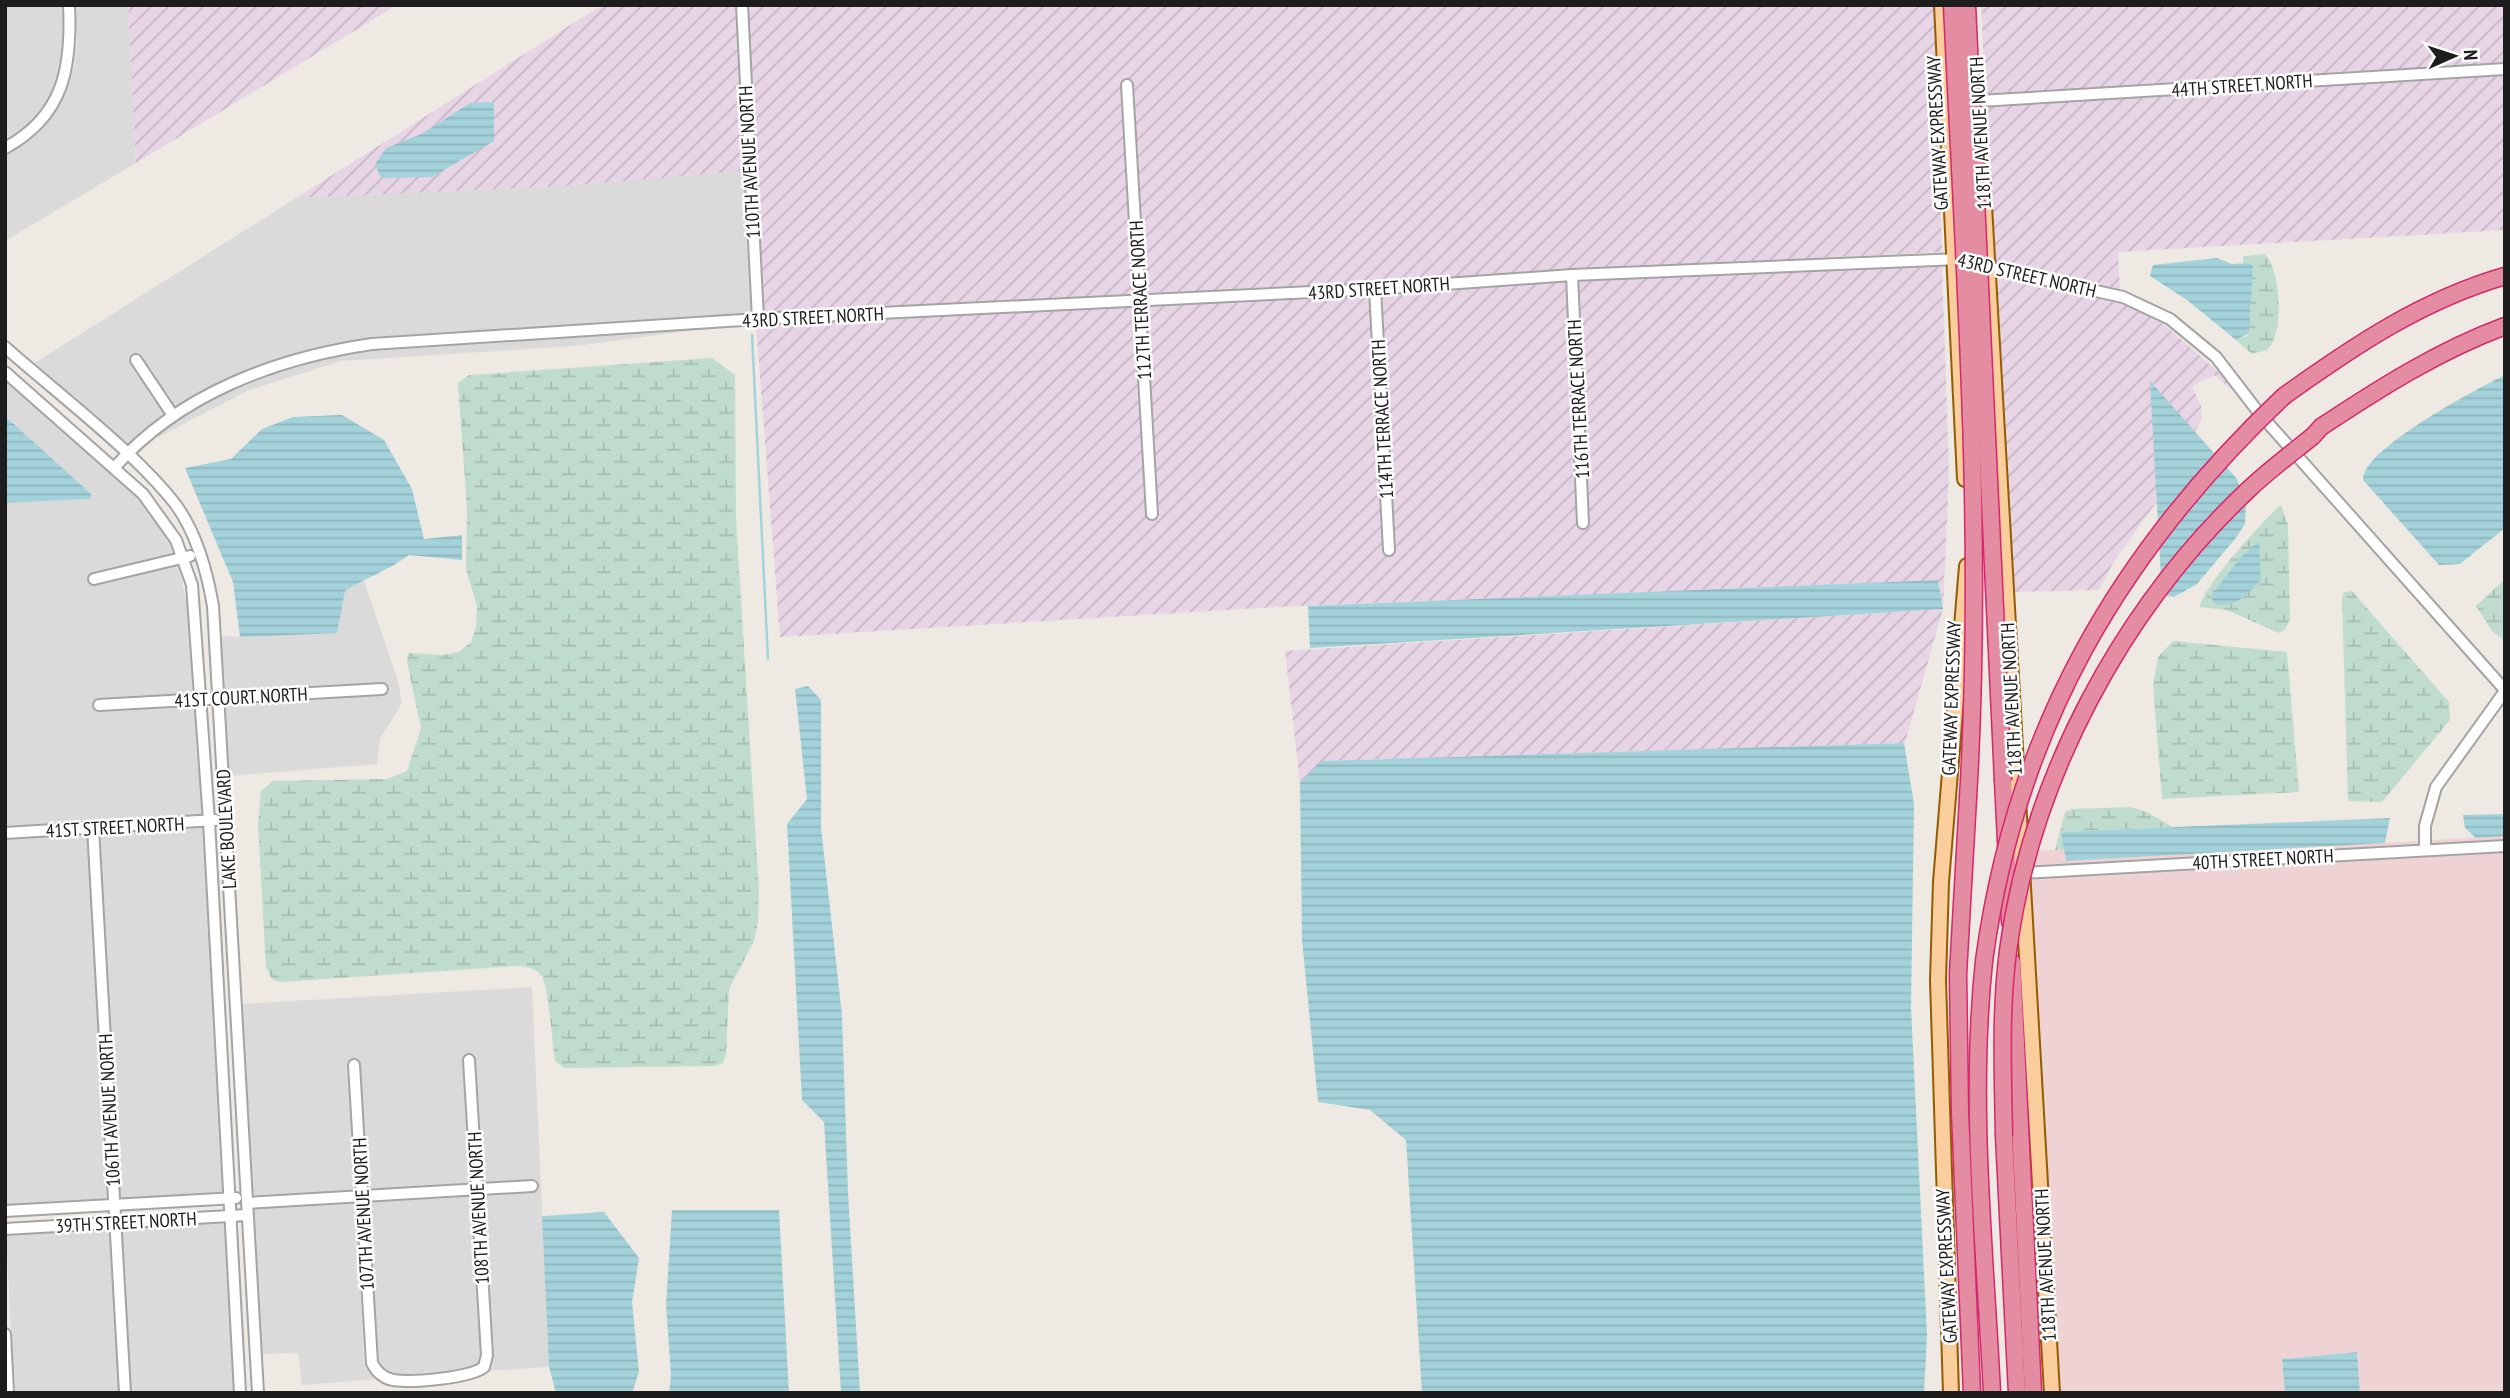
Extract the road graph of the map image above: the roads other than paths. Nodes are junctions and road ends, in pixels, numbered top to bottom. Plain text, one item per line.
1 (69, 5) edge
2 (742, 5) edge
3 (1942, 5) edge
4 (1952, 5) edge
5 (1967, 5) edge
6 (1974, 5) edge
7 (2505, 69) edge
8 (1128, 85) dead end
9 (1979, 101) junction
10 (5, 148) edge
11 (1954, 257) junction
12 (1987, 267) junction
13 (1572, 275) junction
14 (2505, 275) edge
15 (1375, 289) junction
16 (1140, 300) junction
17 (758, 319) junction
18 (2505, 326) edge
19 (5, 347) edge
20 (136, 360) dead end
21 (5, 372) edge
22 (172, 414) junction
23 (126, 454) junction
24 (114, 468) junction
25 (1153, 514) dead end
26 (1583, 523) dead end
27 (1389, 550) dead end
28 (200, 553) junction
29 (184, 557) junction
30 (94, 579) dead end
31 (382, 689) dead end
32 (2505, 690) edge
33 (219, 698) junction
34 (201, 699) junction
35 (99, 705) dead end
36 (225, 820) junction
37 (209, 821) junction
38 (93, 828) junction
39 (5, 833) edge
40 (2505, 846) edge
41 (2424, 850) junction
42 (2021, 873) junction
43 (469, 1060) dead end
44 (354, 1065) dead end
45 (532, 1186) dead end
46 (477, 1189) junction
47 (362, 1197) junction
48 (230, 1199) junction
49 (246, 1200) junction
50 (114, 1205) junction
51 (5, 1211) edge
52 (247, 1215) junction
53 (230, 1216) junction
54 (115, 1223) junction
55 (5, 1229) edge
56 (5, 1334) edge
57 (372, 1363) joint
58 (8, 1393) edge
59 (125, 1393) edge
60 (240, 1393) edge
61 (258, 1393) edge
62 (1951, 1393) edge
63 (1972, 1393) edge
64 (1992, 1393) edge
65 (2017, 1393) edge
66 (2033, 1393) edge
67 (2052, 1393) edge

1 - 10 street
2 - 17 street, 110TH AVENUE NORTH
3 - 11 main road, 118TH AVENUE NORTH
4 - 63 highway, GATEWAY EXPRESSWAY, bridge
5 - 66 highway, GATEWAY EXPRESSWAY, bridge
6 - 9 main road, 118TH AVENUE NORTH
7 - 9 street, 44TH STREET NORTH
8 - 16 street, 112TH TERRACE NORTH
9 - 12 main road, 118TH AVENUE NORTH
11 - 12 street, 43RD STREET NORTH
11 - 13 street, 43RD STREET NORTH
11 - 62 main road, 118TH AVENUE NORTH
12 - 32 street, 43RD STREET NORTH
12 - 42 main road, 118TH AVENUE NORTH
13 - 15 street, 43RD STREET NORTH
13 - 26 street, 116TH TERRACE NORTH
14 - 64 highway, GATEWAY EXPRESSWAY, bridge
15 - 16 street, 43RD STREET NORTH
15 - 27 street, 114TH TERRACE NORTH
16 - 17 street, 43RD STREET NORTH
16 - 25 street, 112TH TERRACE NORTH
17 - 22 street, 43RD STREET NORTH
18 - 65 highway, bridge
19 - 23 street, LAKE BOULEVARD
20 - 22 street
21 - 24 street, LAKE BOULEVARD
22 - 23 street, 43RD STREET NORTH
23 - 24 street, 43RD STREET NORTH
23 - 28 street, LAKE BOULEVARD
24 - 29 street, LAKE BOULEVARD
28 - 29 street
28 - 33 street, LAKE BOULEVARD
29 - 30 street
29 - 34 street, LAKE BOULEVARD
31 - 33 street, 41ST COURT NORTH
32 - 41 street
33 - 34 street, 41ST COURT NORTH
33 - 36 street, LAKE BOULEVARD
34 - 35 street, 41ST COURT NORTH
34 - 37 street, LAKE BOULEVARD
36 - 37 street, 41ST STREET NORTH
36 - 49 street, LAKE BOULEVARD
37 - 38 street, 41ST STREET NORTH
37 - 48 street, LAKE BOULEVARD
38 - 39 street, 41ST STREET NORTH
38 - 50 street, 106TH AVENUE NORTH
40 - 41 street, 40TH STREET NORTH
41 - 42 street, 40TH STREET NORTH
42 - 67 main road, 118TH AVENUE NORTH
43 - 46 street, 108TH AVENUE NORTH
44 - 47 street, 107TH AVENUE NORTH
45 - 46 street, 39TH STREET NORTH
46 - 47 street, 39TH STREET NORTH
46 - 57 street, 108TH AVENUE NORTH
47 - 49 street, 39TH STREET NORTH
47 - 57 street, 107TH AVENUE NORTH
48 - 49 street, 39TH STREET NORTH
48 - 50 street, 39TH STREET NORTH
48 - 53 street, LAKE BOULEVARD
49 - 52 street, LAKE BOULEVARD
50 - 51 street, 39TH STREET NORTH
50 - 54 street, 106TH AVENUE NORTH
52 - 53 street, 39TH STREET NORTH
52 - 61 street, LAKE BOULEVARD
53 - 54 street, 39TH STREET NORTH
53 - 60 street, LAKE BOULEVARD
54 - 55 street, 39TH STREET NORTH
54 - 59 street, 106TH AVENUE NORTH
56 - 58 street

